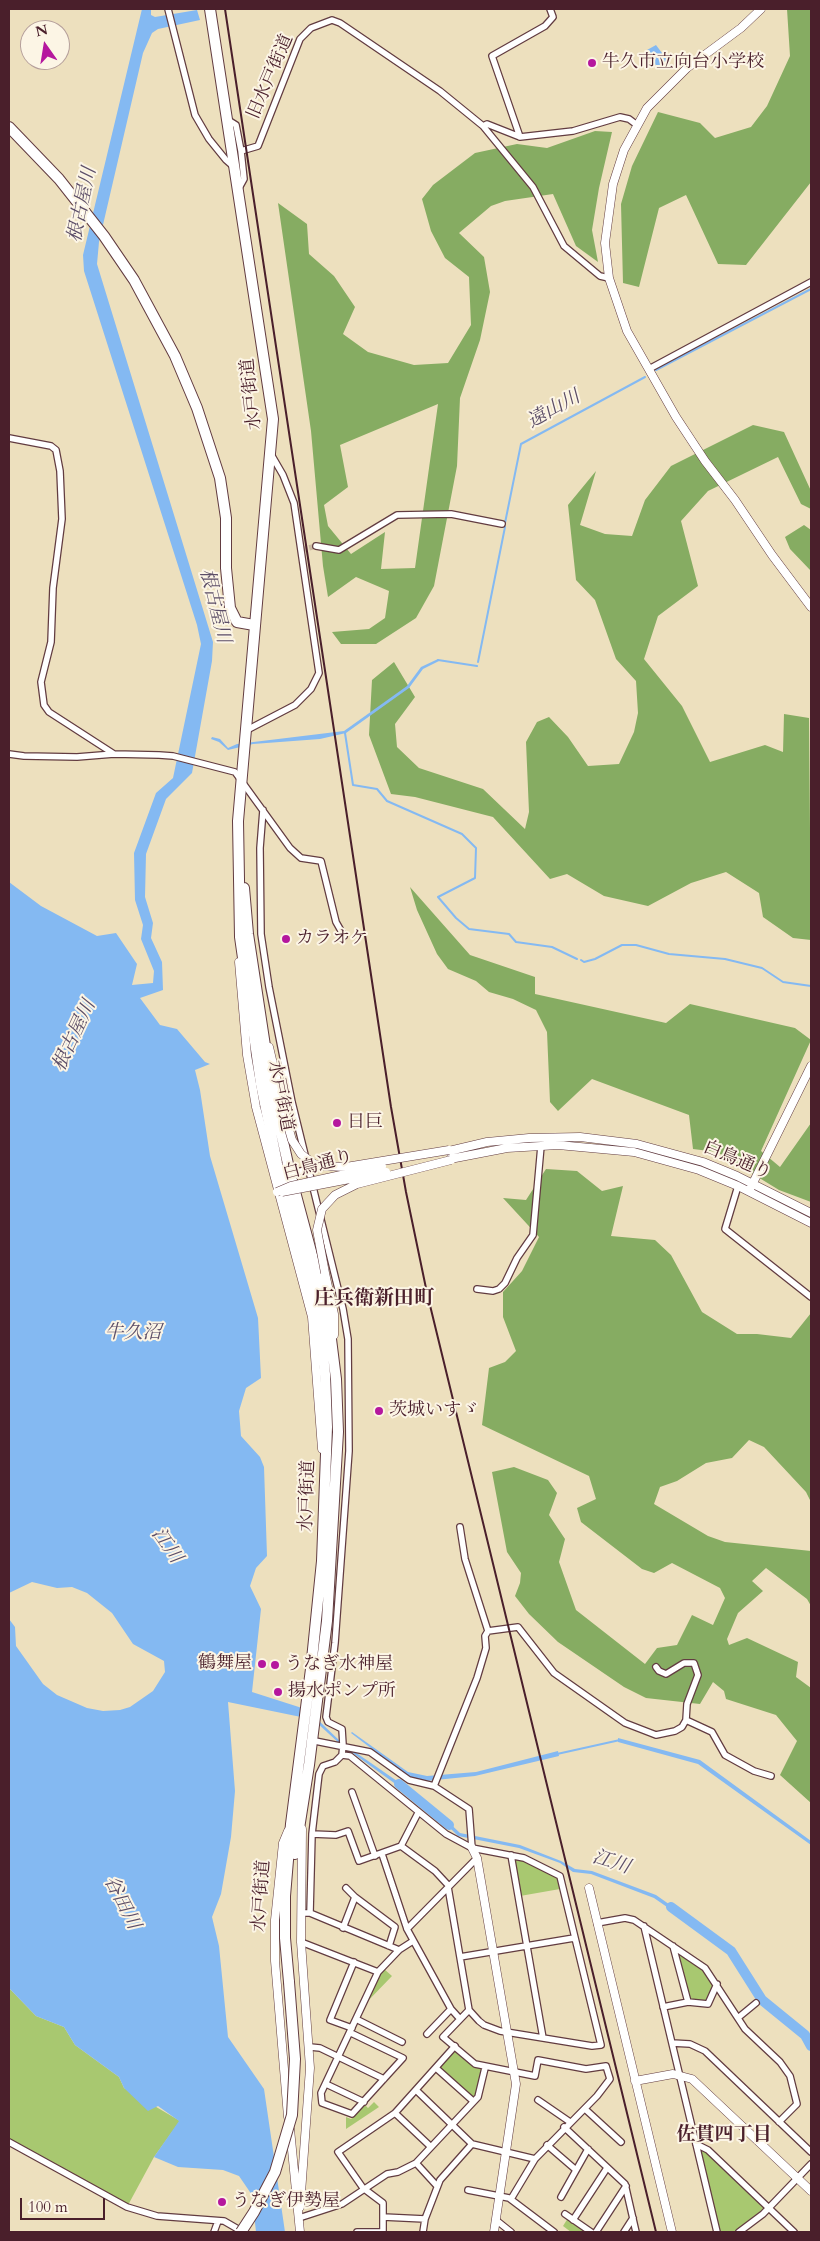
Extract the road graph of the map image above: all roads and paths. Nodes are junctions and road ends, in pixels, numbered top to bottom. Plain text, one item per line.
1 (210, 9) edge
2 (550, 9) edge
3 (761, 9) edge
4 (169, 10) edge
5 (228, 120) junction
6 (637, 125) junction
7 (483, 126) junction
8 (9, 127) edge
9 (520, 137) junction
10 (241, 151) junction
11 (236, 167) junction
12 (239, 188) junction
13 (609, 278) junction
14 (811, 282) edge
15 (648, 368) junction
16 (9, 438) edge
17 (272, 456) junction
18 (502, 524) dead end
19 (316, 546) tunnel mouth
20 (811, 607) edge
21 (254, 625) junction
22 (247, 730) junction
23 (9, 754) edge
24 (114, 754) junction
25 (242, 779) junction
26 (263, 810) junction
27 (261, 934) junction
28 (244, 936) junction
29 (344, 936) dead end
30 (258, 1009) junction
31 (811, 1066) edge
32 (541, 1146) junction
33 (468, 1150) junction
34 (450, 1155) junction
35 (309, 1169) junction
36 (286, 1175) junction
37 (752, 1183) junction
38 (738, 1186) junction
39 (749, 1191) junction
40 (277, 1192) junction
41 (811, 1213) edge
42 (811, 1223) edge
43 (477, 1289) dead end
44 (811, 1297) edge
45 (336, 1379) junction
46 (325, 1501) junction
47 (460, 1528) dead end
48 (329, 1585) junction
49 (340, 1585) junction
50 (488, 1631) junction
51 (656, 1667) dead end
52 (686, 1720) junction
53 (307, 1739) junction
54 (343, 1745) junction
55 (342, 1755) junction
56 (771, 1776) dead end
57 (434, 1786) junction
58 (352, 1792) dead end
59 (418, 1813) junction
60 (302, 1817) junction
61 (291, 1824) junction
62 (312, 1834) junction
63 (401, 1846) junction
64 (472, 1848) junction
65 (382, 1854) junction
66 (511, 1854) junction
67 (375, 1856) junction
68 (476, 1858) junction
69 (290, 1865) junction
70 (448, 1886) junction
71 (346, 1888) dead end
72 (589, 1888) dead end
73 (355, 1897) junction
74 (301, 1913) junction
75 (310, 1913) junction
76 (597, 1923) junction
77 (644, 1926) junction
78 (343, 1928) junction
79 (407, 1929) junction
80 (574, 1938) junction
81 (413, 1940) junction
82 (302, 1942) junction
83 (389, 1946) junction
84 (526, 1946) junction
85 (673, 1946) junction
86 (399, 1950) junction
87 (493, 1952) junction
88 (460, 1957) junction
89 (354, 1962) junction
90 (378, 1972) junction
91 (717, 1984) junction
92 (688, 2002) junction
93 (756, 2003) dead end
94 (663, 2007) junction
95 (451, 2009) junction
96 (468, 2010) junction
97 (739, 2017) junction
98 (356, 2019) junction
99 (460, 2019) junction
100 (352, 2030) junction
101 (507, 2032) junction
102 (427, 2034) dead end
103 (543, 2038) junction
104 (402, 2042) dead end
105 (672, 2043) junction
106 (455, 2046) junction
107 (310, 2047) junction
108 (283, 2048) junction
109 (339, 2056) junction
110 (436, 2068) junction
111 (485, 2068) junction
112 (514, 2073) junction
113 (679, 2074) junction
114 (384, 2079) junction
115 (635, 2081) junction
116 (326, 2084) junction
117 (416, 2090) junction
118 (538, 2100) dead end
119 (364, 2102) junction
120 (473, 2102) junction
121 (585, 2109) junction
122 (395, 2113) junction
123 (570, 2122) junction
124 (779, 2122) junction
125 (452, 2125) junction
126 (564, 2127) junction
127 (9, 2142) edge
128 (621, 2142) dead end
129 (472, 2144) junction
130 (696, 2144) junction
131 (547, 2145) junction
132 (431, 2147) junction
133 (588, 2149) junction
134 (811, 2152) edge
135 (507, 2153) junction
136 (535, 2159) junction
137 (416, 2164) junction
138 (811, 2164) edge
139 (607, 2168) junction
140 (576, 2170) junction
141 (798, 2178) junction
142 (437, 2186) junction
143 (626, 2186) junction
144 (363, 2188) junction
145 (468, 2190) dead end
146 (811, 2191) edge
147 (500, 2196) junction
148 (561, 2197) dead end
149 (511, 2199) junction
150 (769, 2208) junction
151 (564, 2214) dead end
152 (383, 2217) junction
153 (299, 2218) junction
154 (633, 2218) junction
155 (425, 2219) junction
156 (496, 2220) junction
157 (573, 2220) junction
158 (218, 2221) junction
159 (214, 2232) edge
160 (242, 2232) edge
161 (300, 2232) edge
162 (357, 2232) edge
163 (383, 2232) edge
164 (423, 2232) edge
165 (494, 2232) edge
166 (511, 2232) edge
167 (554, 2232) edge
168 (591, 2232) edge
169 (596, 2232) edge
170 (624, 2232) edge
171 (636, 2232) edge
172 (672, 2232) edge
173 (718, 2232) edge
174 (739, 2232) edge
175 (794, 2232) edge

1 - 5 highway, 水戸街道
2 - 9 street
3 - 6 main road
4 - 11 street
5 - 10 street
5 - 11 highway, 水戸街道
6 - 9 street
6 - 13 main road
7 - 9 street
7 - 10 street, 旧水戸街道
7 - 13 street
8 - 21 highway
10 - 12 street
11 - 12 highway, 水戸街道
12 - 17 highway, 水戸街道
13 - 15 main road
14 - 15 street
15 - 20 main road
16 - 24 street
17 - 21 highway, 水戸街道
17 - 22 street
18 - 19 street
21 - 22 highway, 水戸街道
22 - 25 highway, 水戸街道
23 - 24 street
24 - 25 street
25 - 26 street
25 - 28 highway, 水戸街道
26 - 27 street
26 - 29 street
27 - 28 street
27 - 35 street
28 - 30 highway, 水戸街道
28 - 36 highway, 水戸街道
28 - 40 main road
30 - 34 main road, bridge
30 - 36 highway, 水戸街道
31 - 37 main road
32 - 33 main road, 白鳥通り
32 - 38 main road, 白鳥通り
32 - 43 street
33 - 34 main road, 白鳥通り
33 - 37 main road, 白鳥通り
34 - 40 main road, 白鳥通り, bridge
34 - 45 main road, bridge
35 - 36 street
35 - 49 street
36 - 45 highway, 水戸街道
36 - 46 highway, 水戸街道
37 - 39 main road
37 - 41 main road, 白鳥通り
38 - 39 main road, 白鳥通り
38 - 44 street
39 - 42 main road, 白鳥通り
40 - 46 main road
45 - 48 highway, 水戸街道
46 - 53 highway, 水戸街道
47 - 50 street
48 - 49 street
48 - 53 highway, 水戸街道
49 - 54 street
50 - 52 street
50 - 57 street
51 - 52 street
52 - 56 street
53 - 54 street
53 - 60 highway, 水戸街道
53 - 61 highway, 水戸街道
54 - 55 street
54 - 57 street
55 - 59 street
55 - 62 street
57 - 64 street
58 - 67 street
59 - 63 street
59 - 64 street
60 - 69 highway
60 - 74 main road, 水戸街道
61 - 69 highway
61 - 108 main road, 水戸街道
62 - 67 street
62 - 75 street
63 - 65 street
63 - 70 street
64 - 66 street
64 - 68 main road
65 - 67 street
65 - 79 street
66 - 80 street
66 - 84 street
68 - 70 street
68 - 87 main road
69 - 160 highway, bridge
70 - 79 street
70 - 88 street
71 - 73 street
72 - 76 main road
73 - 78 street
73 - 83 street
74 - 75 street
74 - 82 main road, 水戸街道
75 - 78 street
76 - 77 street
76 - 115 main road
77 - 85 street
77 - 94 street
78 - 83 street
79 - 81 street
80 - 84 street
80 - 103 street
81 - 86 street
81 - 95 street
82 - 89 street
82 - 107 main road, 水戸街道
83 - 86 street
84 - 87 street
84 - 103 street
85 - 91 street
85 - 92 street
86 - 90 street
87 - 88 street
87 - 101 main road
88 - 96 street
89 - 90 street
89 - 100 street
90 - 98 street
91 - 92 street
91 - 97 street
92 - 94 street
93 - 97 street
94 - 105 street
95 - 99 street
95 - 102 street
96 - 99 street
96 - 101 street
97 - 124 street
98 - 100 street
98 - 104 street
99 - 106 street
100 - 109 street
100 - 114 street
101 - 103 street
101 - 112 main road
105 - 113 street
105 - 124 street
106 - 110 street
106 - 111 street
107 - 108 main road
107 - 109 street
107 - 153 main road, 水戸街道
108 - 153 main road, 水戸街道
109 - 114 street
109 - 116 street
110 - 117 street
110 - 120 street
111 - 112 street
111 - 120 street
112 - 121 street
112 - 135 main road
113 - 115 main road
113 - 130 street
113 - 141 main road
114 - 119 street
115 - 172 main road
116 - 119 street
116 - 119 street
117 - 122 street
117 - 125 street
118 - 123 street
120 - 125 street
121 - 123 street
121 - 128 street
122 - 132 street
122 - 144 street
123 - 126 street
124 - 134 street
125 - 129 street
125 - 132 street
126 - 131 street
126 - 133 street
127 - 158 street
129 - 135 street
129 - 142 street
130 - 150 street
130 - 173 street
131 - 136 street
131 - 140 street
132 - 137 street
133 - 139 street
133 - 140 street
135 - 136 street
135 - 147 main road
136 - 149 street
137 - 142 street
137 - 144 street
138 - 141 street
139 - 143 street
139 - 157 street
140 - 148 street
141 - 146 main road
141 - 150 street
142 - 155 street
143 - 154 street
143 - 169 street
144 - 152 street
144 - 153 street
145 - 147 street
147 - 149 street
147 - 156 main road
149 - 167 street
150 - 174 street
150 - 175 street
151 - 157 street
152 - 155 street
152 - 163 street
153 - 161 main road, 水戸街道
154 - 170 street
154 - 171 street
155 - 164 street
156 - 165 main road
156 - 166 street
157 - 168 street
158 - 159 street
158 - 160 street
162 - 163 street

